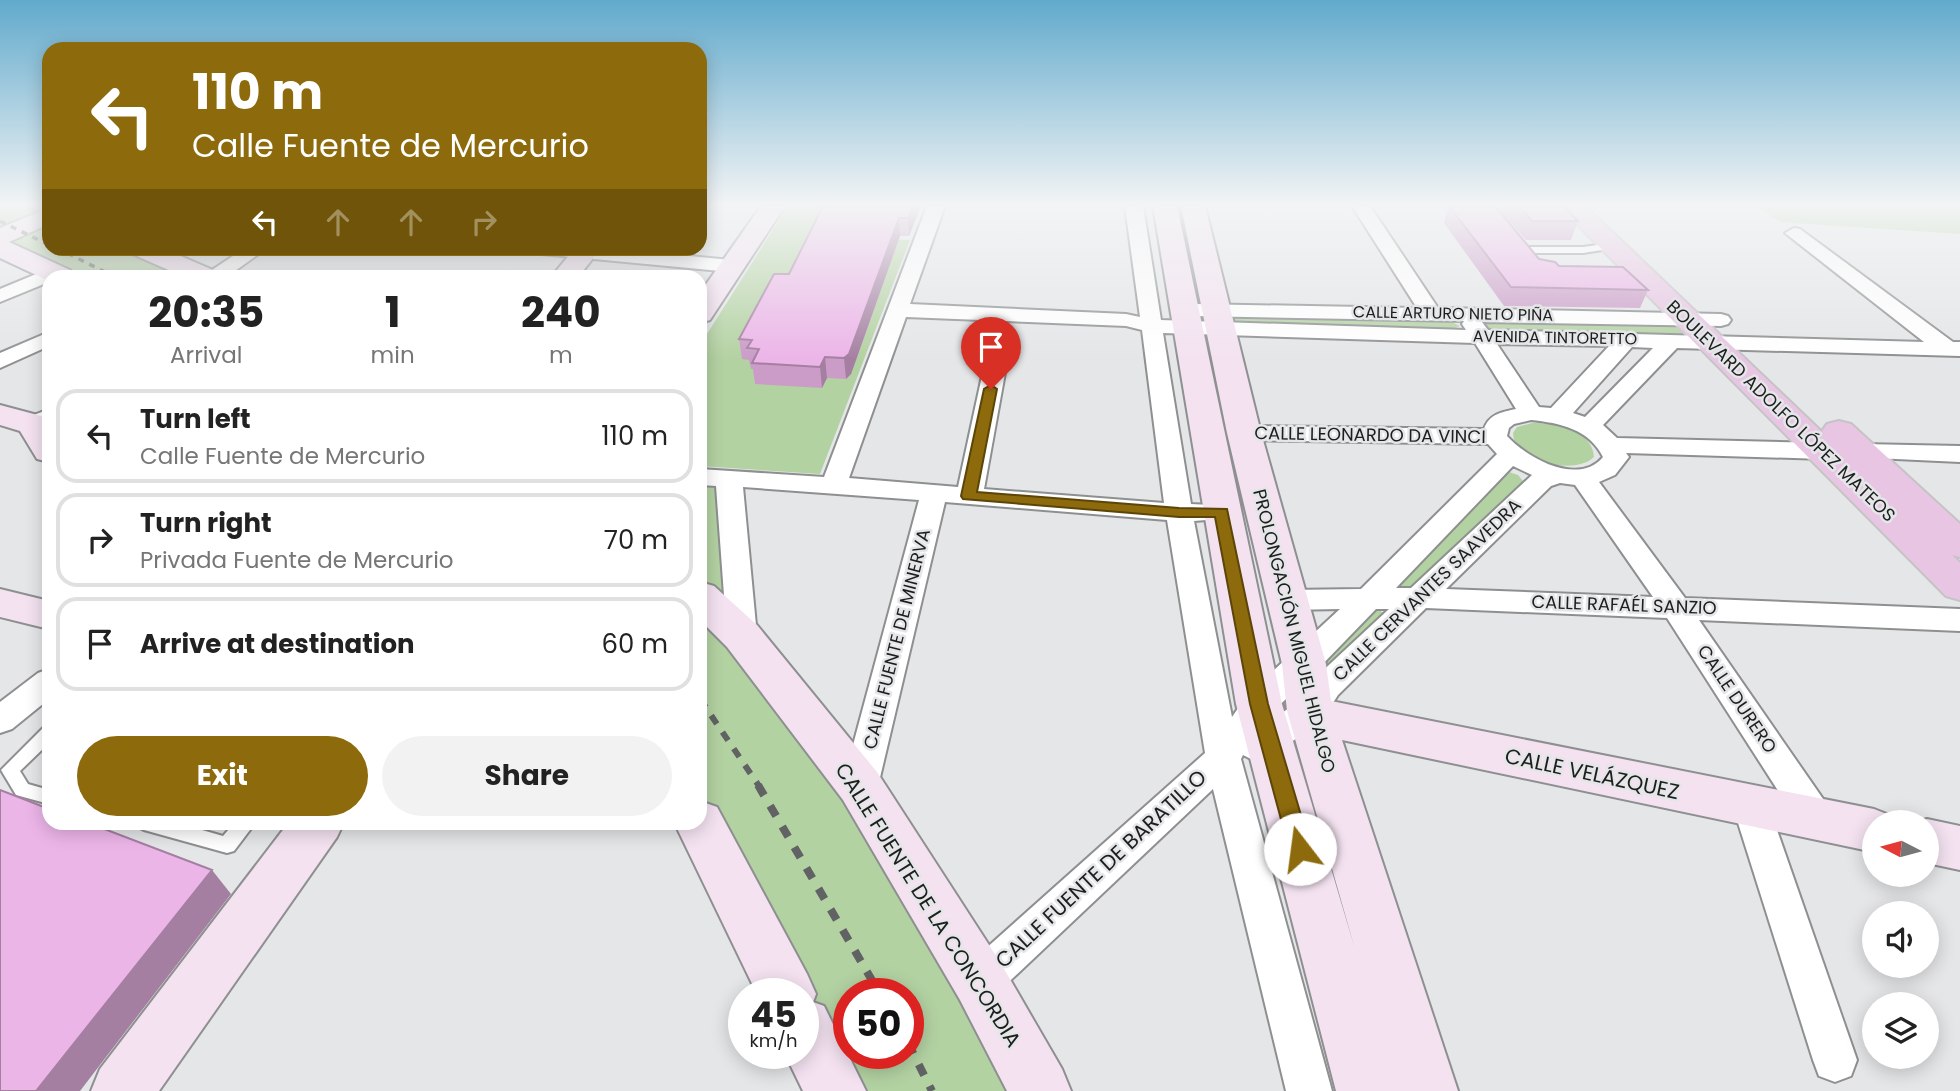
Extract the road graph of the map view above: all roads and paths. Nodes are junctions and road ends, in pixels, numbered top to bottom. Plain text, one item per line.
1 (18, 257) edge
2 (159, 257) edge
3 (245, 257) edge
4 (650, 257) edge
5 (738, 257) edge
6 (916, 257) edge
7 (1153, 257) edge
8 (1170, 257) edge
9 (1185, 257) edge
10 (1394, 257) edge
11 (1528, 257) edge
12 (1620, 257) edge
13 (1642, 257) edge
14 (1827, 257) edge
15 (732, 266) junction
16 (1537, 267) edge
17 (46, 270) edge
18 (189, 270) edge
19 (225, 270) edge
20 (42, 280) edge
21 (0, 296) edge
22 (707, 304) edge
23 (896, 310) junction
24 (1430, 312) junction
25 (1465, 313) junction
26 (1176, 320) junction
27 (1707, 332) junction
28 (1481, 335) junction
29 (1628, 339) junction
30 (42, 341) edge
31 (1956, 352) edge
32 (0, 361) edge
33 (996, 362) dead end
34 (1531, 413) junction
35 (0, 415) edge
36 (1557, 415) junction
37 (1588, 427) junction
38 (42, 430) edge
39 (1244, 433) junction
40 (1611, 445) junction
41 (1502, 446) junction
42 (1824, 451) junction
43 (1862, 452) junction
44 (1960, 454) edge
45 (1570, 476) junction
46 (707, 478) edge
47 (729, 480) junction
48 (834, 485) junction
49 (934, 493) junction
50 (969, 496) junction
51 (1221, 512) junction
52 (1179, 513) junction
53 (1960, 545) edge
54 (1960, 586) edge
55 (1421, 598) junction
56 (1368, 599) junction
57 (1288, 600) junction
58 (0, 603) edge
59 (707, 603) edge
60 (1675, 607) junction
61 (42, 613) edge
62 (1960, 620) edge
63 (742, 636) junction
64 (1304, 664) junction
65 (42, 687) edge
66 (1310, 711) junction
67 (0, 720) edge
68 (1265, 723) junction
69 (42, 740) edge
70 (1223, 758) junction
71 (860, 786) junction
72 (42, 795) edge
73 (1751, 807) junction
74 (1817, 820) junction
75 (1862, 829) edge
76 (173, 830) edge
77 (240, 830) edge
78 (313, 830) edge
79 (703, 830) edge
80 (1939, 844) edge
81 (1960, 848) edge
82 (779, 978) edge
83 (980, 981) junction
84 (819, 1059) edge
85 (1835, 1060) dead end
86 (122, 1091) edge
87 (835, 1091) edge
88 (1040, 1091) edge
89 (1309, 1091) edge
90 (1367, 1091) edge
91 (1427, 1091) edge

1 - 17 main road
2 - 18 main road
3 - 19 street
4 - 15 street
5 - 15 main road
6 - 23 street
7 - 26 street
8 - 26 main road, PROLONGACIÓN MIGUEL HIDALGO
9 - 26 main road, PROLONGACIÓN MIGUEL HIDALGO
10 - 24 street
11 - 16 lane
12 - 27 main road, BOULEVARD ADOLFO LÓPEZ MATEOS
13 - 27 main road, BOULEVARD ADOLFO LÓPEZ MATEOS
14 - 31 street
15 - 22 main road
20 - 21 street
23 - 26 street
23 - 48 street
24 - 25 street, CALLE ARTURO NIETO PIÑA
24 - 26 street, CALLE ARTURO NIETO PIÑA
25 - 27 street, CALLE ARTURO NIETO PIÑA
25 - 28 street
26 - 28 street, AVENIDA TINTORETTO
26 - 39 main road, PROLONGACIÓN MIGUEL HIDALGO
26 - 51 main road, PROLONGACIÓN MIGUEL HIDALGO
26 - 52 street
27 - 29 street, AVENIDA TINTORETTO
27 - 31 street, AVENIDA TINTORETTO
27 - 37 street
27 - 42 main road, BOULEVARD ADOLFO LÓPEZ MATEOS
27 - 43 main road, BOULEVARD ADOLFO LÓPEZ MATEOS
28 - 29 street, AVENIDA TINTORETTO
28 - 34 street
29 - 36 street
30 - 32 street
33 - 50 street
34 - 36 street
34 - 41 street, CALLE CERVANTES SAAVEDRA
35 - 38 main road
36 - 37 street
37 - 40 street
39 - 41 street, CALLE LEONARDO DA VINCI
39 - 57 main road, PROLONGACIÓN MIGUEL HIDALGO
40 - 42 street
40 - 45 street, CALLE CERVANTES SAAVEDRA
41 - 45 street
41 - 56 street, CALLE CERVANTES SAAVEDRA
42 - 54 main road, BOULEVARD ADOLFO LÓPEZ MATEOS
43 - 44 street
43 - 53 main road, BOULEVARD ADOLFO LÓPEZ MATEOS
45 - 55 street, CALLE CERVANTES SAAVEDRA
45 - 60 street, CALLE DURERO
46 - 47 street
47 - 48 street
47 - 63 street
48 - 49 street
49 - 50 street
49 - 71 street, CALLE FUENTE DE MINERVA
50 - 52 street
51 - 52 street
51 - 68 main road, PROLONGACIÓN MIGUEL HIDALGO
52 - 70 street
55 - 56 street, CALLE RAFAÉL SANZIO
55 - 60 street, CALLE RAFAÉL SANZIO
55 - 66 street, CALLE CERVANTES SAAVEDRA
56 - 57 street, CALLE RAFAÉL SANZIO
56 - 64 street, CALLE CERVANTES SAAVEDRA
57 - 64 main road, PROLONGACIÓN MIGUEL HIDALGO
58 - 61 main road
59 - 63 main road, CALLE FUENTE DE LA CONCORDIA
60 - 62 street, CALLE RAFAÉL SANZIO
60 - 74 street, CALLE DURERO
63 - 71 main road, CALLE FUENTE DE LA CONCORDIA
64 - 66 main road, PROLONGACIÓN MIGUEL HIDALGO
64 - 68 street, CALLE CERVANTES SAAVEDRA
65 - 67 street
66 - 68 street, CALLE CERVANTES SAAVEDRA
66 - 73 main road, CALLE VELÁZQUEZ
66 - 91 main road, PROLONGACIÓN MIGUEL HIDALGO
68 - 70 street, CALLE FUENTE DE BARATILLO
68 - 90 main road, PROLONGACIÓN MIGUEL HIDALGO
69 - 72 lane
70 - 83 street, CALLE FUENTE DE BARATILLO
70 - 89 street
71 - 83 main road, CALLE FUENTE DE LA CONCORDIA
73 - 74 main road, CALLE VELÁZQUEZ
73 - 85 street
74 - 75 main road, CALLE VELÁZQUEZ
76 - 77 lane
78 - 86 main road
79 - 82 main road
80 - 81 main road
83 - 88 main road, CALLE FUENTE DE LA CONCORDIA
84 - 87 main road

